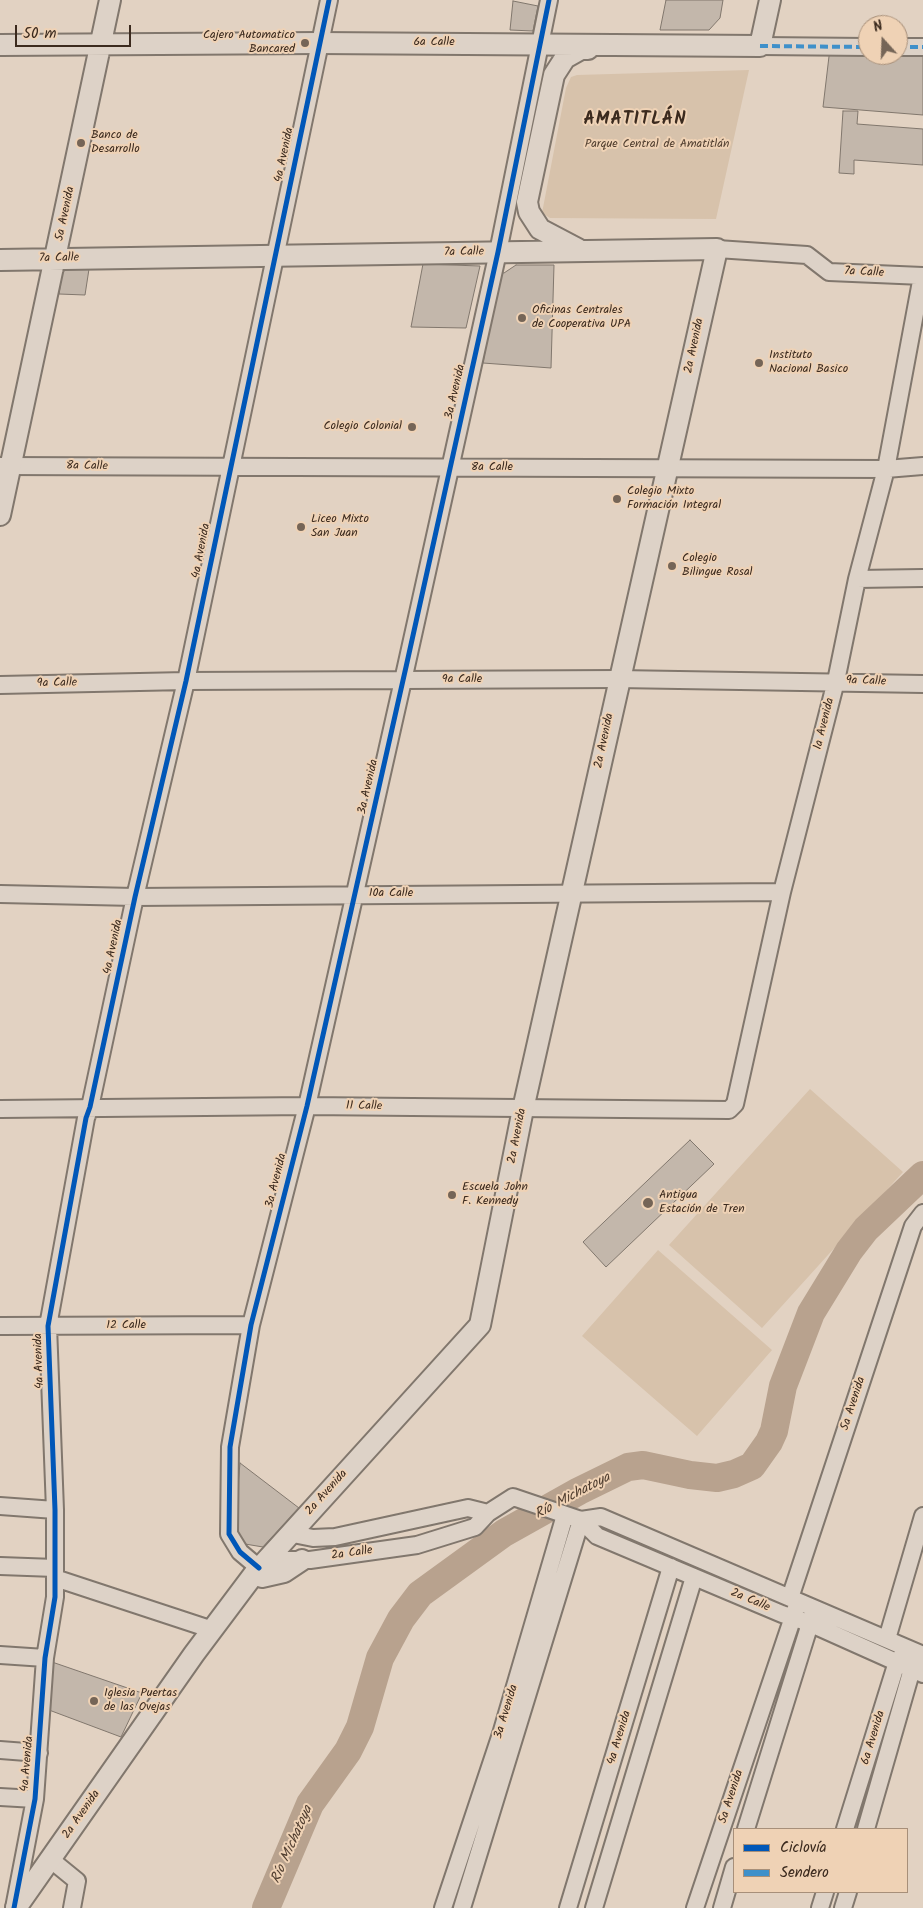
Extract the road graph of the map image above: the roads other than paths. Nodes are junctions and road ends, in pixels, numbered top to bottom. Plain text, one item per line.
1 (110, 0) edge
2 (329, 0) edge
3 (549, 0) edge
4 (770, 0) edge
5 (100, 43) junction
6 (319, 43) junction
7 (540, 44) junction
8 (0, 45) edge
9 (616, 45) junction
10 (760, 46) junction
11 (858, 47) edge
12 (908, 47) edge
13 (923, 47) edge
14 (716, 249) junction
15 (582, 251) junction
16 (498, 252) junction
17 (274, 256) junction
18 (56, 259) junction
19 (0, 260) edge
20 (923, 276) edge
21 (5, 466) edge
22 (923, 466) edge
23 (230, 468) junction
24 (448, 468) junction
25 (668, 469) junction
26 (886, 469) junction
27 (0, 515) edge
28 (923, 578) edge
29 (858, 579) junction
30 (618, 678) junction
31 (403, 680) junction
32 (186, 681) junction
33 (836, 681) junction
34 (923, 684) edge
35 (0, 685) edge
36 (782, 892) junction
37 (572, 893) junction
38 (0, 894) edge
39 (355, 894) junction
40 (135, 897) junction
41 (307, 1106) junction
42 (90, 1107) junction
43 (0, 1109) edge
44 (523, 1109) junction
45 (729, 1110) joint
46 (923, 1213) edge
47 (0, 1326) edge
48 (48, 1326) junction
49 (251, 1326) junction
50 (0, 1506) edge
51 (55, 1510) junction
52 (488, 1512) junction
53 (561, 1513) junction
54 (923, 1516) edge
55 (581, 1520) junction
56 (292, 1531) junction
57 (361, 1532) junction
58 (365, 1552) junction
59 (302, 1560) joint
60 (0, 1566) edge
61 (260, 1567) junction
62 (672, 1567) junction
63 (55, 1573) junction
64 (694, 1577) junction
65 (794, 1600) junction
66 (813, 1616) junction
67 (791, 1618) junction
68 (213, 1630) junction
69 (887, 1639) junction
70 (917, 1652) edge
71 (0, 1654) edge
72 (46, 1658) junction
73 (911, 1669) edge
74 (508, 1736) junction
75 (0, 1750) edge
76 (39, 1753) junction
77 (0, 1797) edge
78 (35, 1799) junction
79 (746, 1828) edge
80 (845, 1828) edge
81 (866, 1828) edge
82 (50, 1860) junction
83 (733, 1870) edge
84 (825, 1893) edge
85 (848, 1893) edge
86 (15, 1908) edge
87 (72, 1908) edge
88 (443, 1908) edge
89 (462, 1908) edge
90 (568, 1908) edge
91 (594, 1908) edge
92 (695, 1908) edge
93 (722, 1908) edge
94 (820, 1908) edge
95 (843, 1908) edge

1 - 5 main road, 5a Avenida
2 - 6 street, 4a Avenida
3 - 7 street, 3a Avenida
4 - 10 main road
5 - 6 main road, 6a Calle
5 - 8 main road, 6a Calle
5 - 18 main road, 5a Avenida
6 - 7 main road, 6a Calle
6 - 17 street, 4a Avenida
7 - 9 main road, 6a Calle
7 - 16 street, 3a Avenida
9 - 10 main road, 6a Calle
9 - 15 main road
10 - 11 street, 6a Calle
12 - 13 street
14 - 15 main road, 7a Calle
14 - 20 street, 7a Calle
14 - 25 main road, 2a Avenida
15 - 16 main road, 7a Calle
16 - 17 main road, 7a Calle
16 - 24 street, 3a Avenida
17 - 18 main road, 7a Calle
17 - 23 street, 4a Avenida
18 - 19 main road, 7a Calle
18 - 21 main road, 5a Avenida
20 - 26 street, 1a Avenida
21 - 23 street, 8a Calle
21 - 27 main road, 5a Avenida
22 - 26 street, 8a Calle
23 - 24 street, 8a Calle
23 - 32 street, 4a Avenida
24 - 25 street, 8a Calle
24 - 31 street, 3a Avenida
25 - 26 street, 8a Calle
25 - 30 main road, 2a Avenida
26 - 29 street, 1a Avenida
28 - 29 street
29 - 33 street, 1a Avenida
30 - 31 street, 9a Calle
30 - 33 street, 9a Calle
30 - 37 main road, 2a Avenida
31 - 32 street, 9a Calle
31 - 39 street, 3a Avenida
32 - 35 street, 9a Calle
32 - 40 street, 4a Avenida
33 - 34 street, 9a Calle
33 - 36 street, 1a Avenida
36 - 37 street, 10a Calle
36 - 45 street, 1a Avenida
37 - 39 street, 10a Calle
37 - 44 main road, 2a Avenida
38 - 40 street, 10a Calle
39 - 40 street, 10a Calle
39 - 41 street, 3a Avenida
40 - 42 street, 4a Avenida
41 - 42 street, 11 Calle
41 - 44 street, 11 Calle
41 - 49 street, 3a Avenida
42 - 43 street, 11 Calle
42 - 48 street, 4a Avenida
44 - 45 street, 11 Calle
44 - 56 main road, 2a Avenida
46 - 65 street, 5a Avenida
47 - 48 street, 12 Calle
48 - 49 street, 12 Calle
48 - 51 street, 4a Avenida
49 - 61 street, 3a Avenida
50 - 51 street
51 - 63 street, 4a Avenida
52 - 53 street, 2a Calle
52 - 57 street, 2a Calle
52 - 58 street, 2a Calle
53 - 55 street, 2a Calle
53 - 74 street, 3a Avenida
54 - 69 street
55 - 62 street, 2a Calle
55 - 65 street, 2a Calle
55 - 74 street, 3a Avenida
56 - 57 street, 2a Calle
56 - 61 main road, 2a Avenida
57 - 58 street
58 - 59 street, 2a Calle
59 - 61 main road
60 - 63 street
61 - 68 main road, 2a Avenida
62 - 64 street, 2a Calle
62 - 90 street, 4a Avenida
63 - 68 street
63 - 72 street, 4a Avenida
64 - 67 street, 2a Calle
64 - 91 street, 4a Avenida
65 - 66 street, 2a Calle
65 - 67 street, 5a Avenida
66 - 67 street, 2a Calle
66 - 69 street, 2a Calle
66 - 73 street, 2a Calle
66 - 79 street, 5a Avenida
67 - 92 street, 5a Avenida
68 - 82 main road, 2a Avenida
69 - 70 street, 2a Calle
70 - 73 street, 6a Avenida
71 - 72 street
72 - 76 street, 4a Avenida
73 - 80 street, 6a Avenida
73 - 81 street, 6a Avenida
74 - 88 street, 3a Avenida
74 - 89 street, 3a Avenida
75 - 76 street
76 - 78 street, 4a Avenida
77 - 78 street
78 - 86 street, 4a Avenida
82 - 86 main road, 2a Avenida
82 - 87 street
83 - 93 street
84 - 94 street
85 - 95 street

